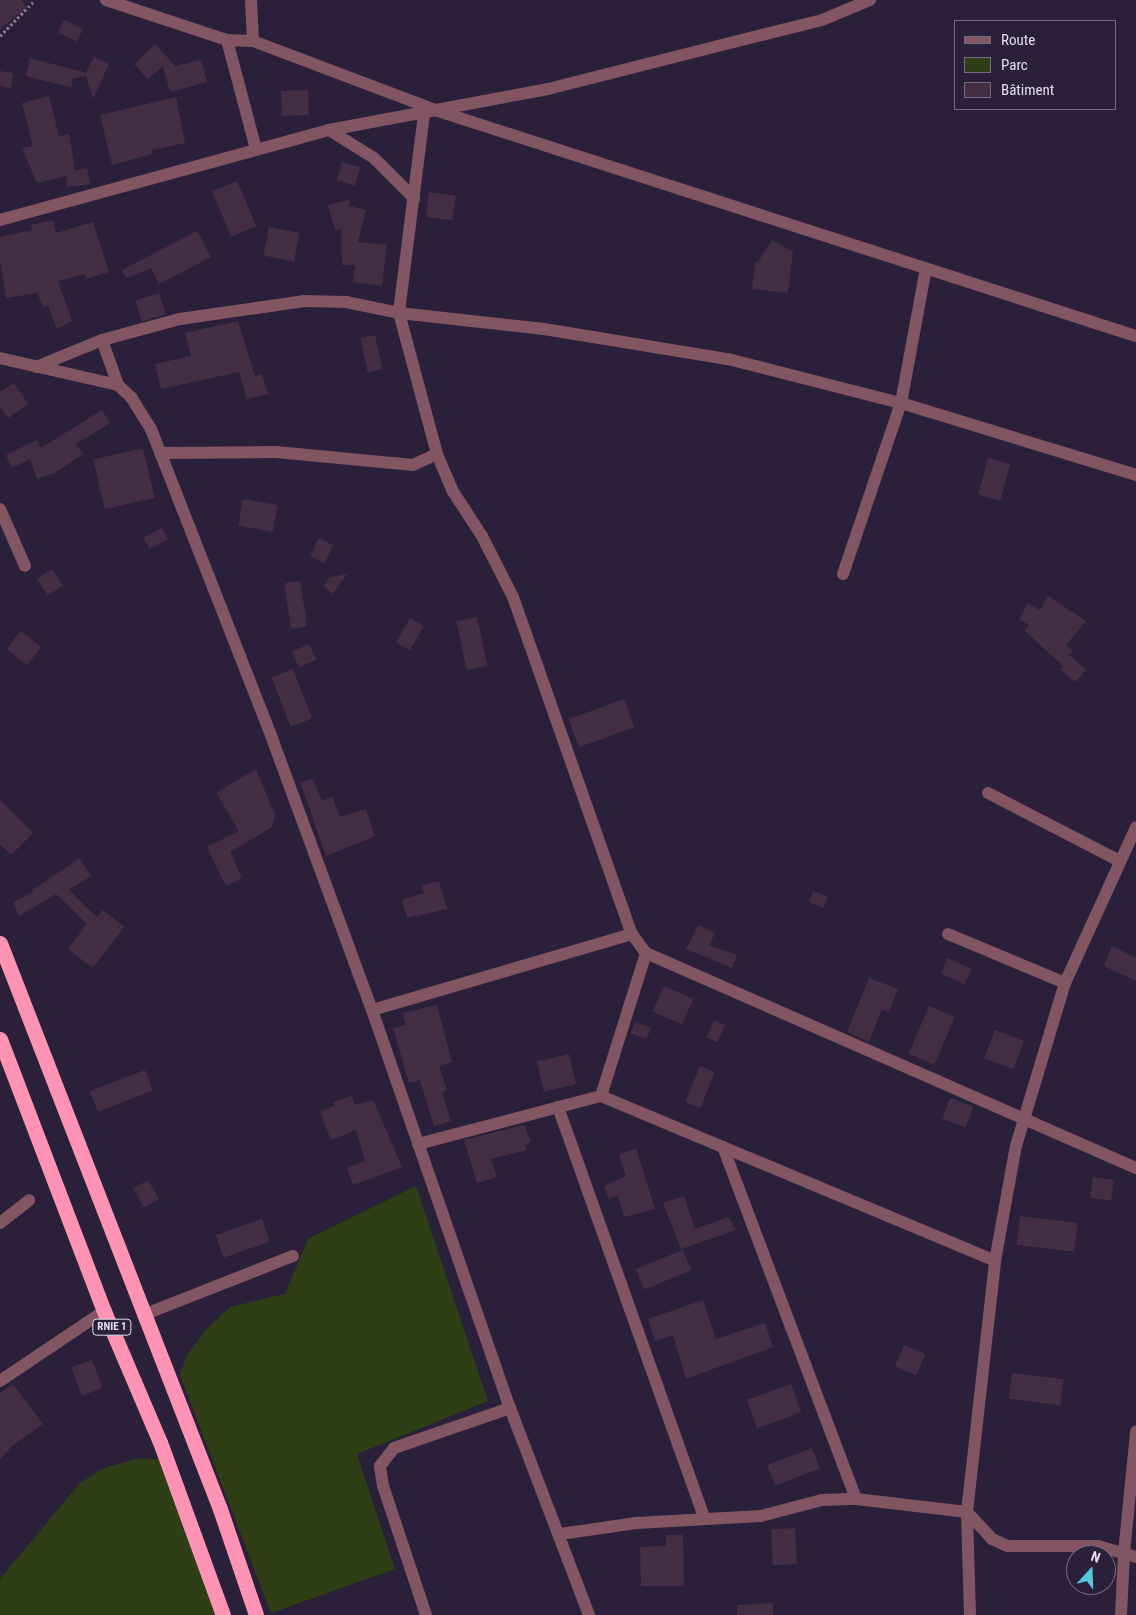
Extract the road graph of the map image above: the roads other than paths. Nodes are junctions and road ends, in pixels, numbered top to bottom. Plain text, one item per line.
1 (106, 0) edge
2 (251, 0) edge
3 (870, 0) edge
4 (227, 40) junction
5 (254, 41) junction
6 (438, 111) junction
7 (424, 114) junction
8 (328, 130) junction
9 (256, 148) junction
10 (414, 198) junction
11 (0, 220) edge
12 (926, 268) junction
13 (399, 313) junction
14 (1136, 336) edge
15 (102, 340) junction
16 (0, 358) edge
17 (36, 367) junction
18 (118, 385) junction
19 (901, 403) junction
20 (160, 453) junction
21 (437, 454) junction
22 (1136, 476) edge
23 (0, 509) edge
24 (25, 566) dead end
25 (843, 574) dead end
26 (988, 792) dead end
27 (1136, 827) edge
28 (1120, 861) junction
29 (632, 934) junction
30 (948, 934) dead end
31 (0, 943) edge
32 (646, 953) junction
33 (1065, 983) junction
34 (372, 1010) junction
35 (0, 1039) edge
36 (600, 1096) junction
37 (558, 1107) junction
38 (1022, 1118) junction
39 (418, 1144) junction
40 (723, 1147) junction
41 (1136, 1168) edge
42 (29, 1200) dead end
43 (0, 1223) edge
44 (293, 1256) dead end
45 (995, 1261) junction
46 (104, 1311) junction
47 (143, 1315) junction
48 (0, 1381) edge
49 (510, 1408) junction
50 (1136, 1432) edge
51 (856, 1499) junction
52 (967, 1512) junction
53 (704, 1518) junction
54 (560, 1534) junction
55 (1124, 1553) junction
56 (1136, 1558) edge
57 (223, 1615) edge
58 (256, 1615) edge
59 (426, 1615) edge
60 (589, 1615) edge
61 (970, 1615) edge
62 (1121, 1615) edge

1 - 4 street
2 - 5 street
3 - 6 street
4 - 5 street
4 - 9 street
5 - 6 street
6 - 7 street
6 - 12 street
7 - 8 street
7 - 10 street
8 - 9 street
8 - 10 street
9 - 11 street
10 - 13 street
12 - 14 street
12 - 19 street
13 - 15 street
13 - 19 street
13 - 21 street
15 - 17 street
15 - 18 street
16 - 17 street
17 - 18 street
18 - 20 street
19 - 22 street
19 - 25 street
20 - 21 street
20 - 34 street
21 - 29 street
23 - 24 street
26 - 28 street
27 - 28 street
28 - 33 street
29 - 32 street
29 - 34 street
30 - 33 street
31 - 47 highway, RNIE 1
32 - 36 street
32 - 38 street
33 - 38 street
34 - 39 street
35 - 46 highway, RNIE 1
36 - 37 street
36 - 40 street
37 - 39 street
37 - 53 street
38 - 41 street
38 - 45 street
39 - 49 street
40 - 45 street
40 - 51 street
42 - 43 street
44 - 47 street
45 - 52 street
46 - 48 street
46 - 57 highway, RNIE 1
47 - 58 highway, RNIE 1
49 - 54 street
49 - 59 street
50 - 55 street
51 - 52 street
51 - 53 street
52 - 55 street
52 - 61 street
53 - 54 street
54 - 60 street
55 - 56 street
55 - 62 street

